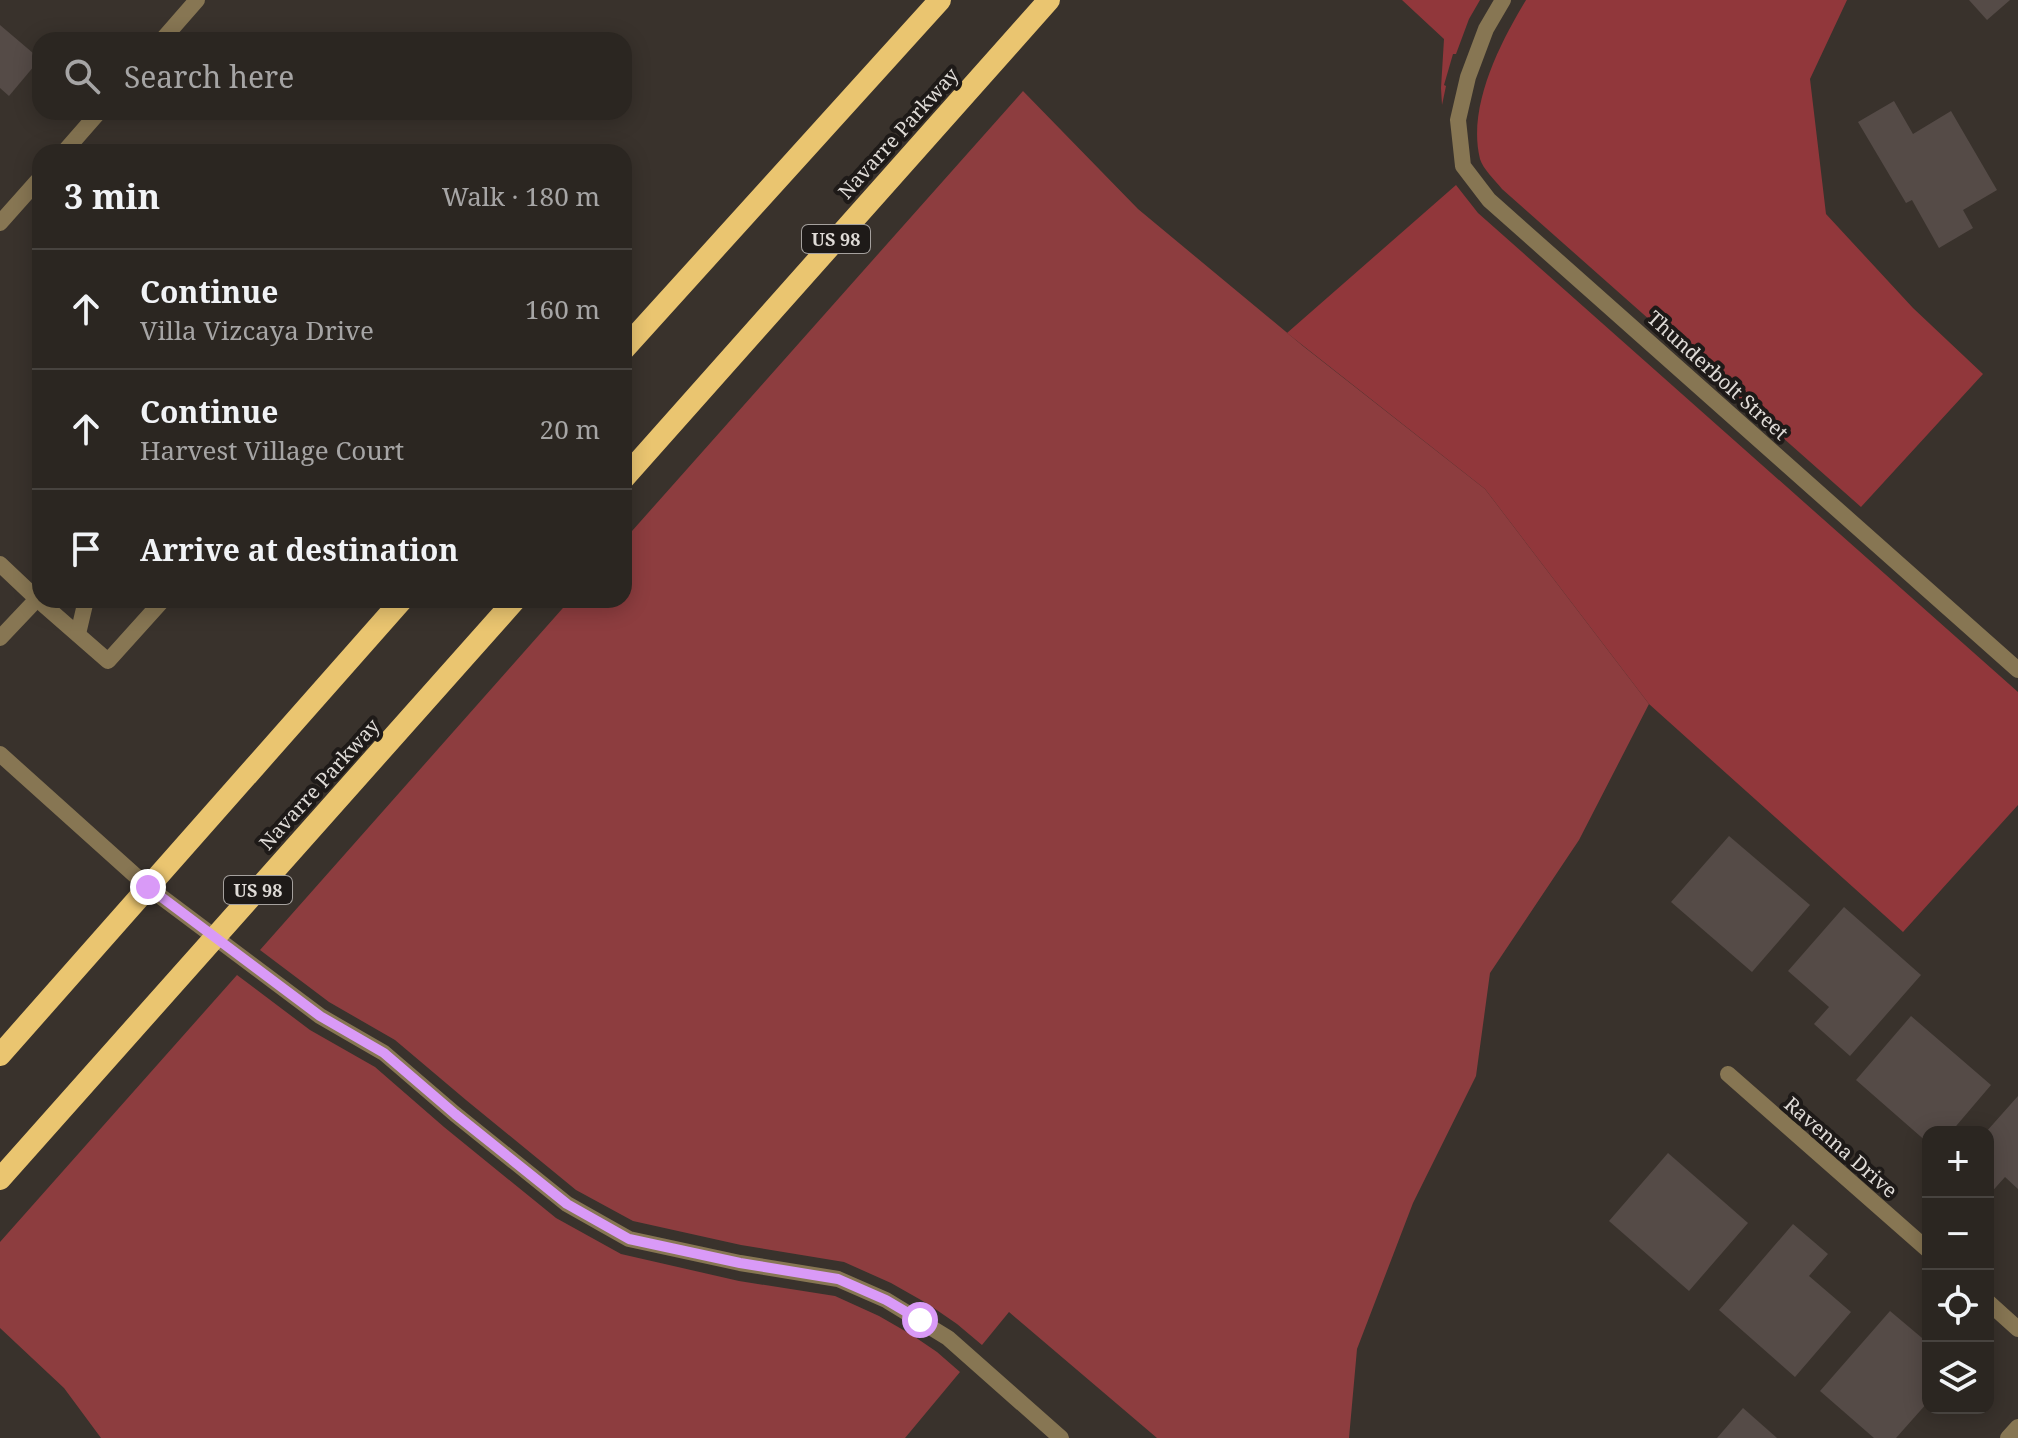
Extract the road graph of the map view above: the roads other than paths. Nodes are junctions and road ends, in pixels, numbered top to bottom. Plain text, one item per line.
1 (197, 0) edge
2 (940, 0) edge
3 (1049, 0) edge
4 (1503, 0) edge
5 (169, 32) edge
6 (92, 120) edge
7 (71, 144) edge
8 (32, 187) edge
9 (0, 223) edge
10 (632, 340) edge
11 (632, 469) edge
12 (0, 564) edge
13 (32, 594) edge
14 (32, 604) edge
15 (48, 608) edge
16 (84, 608) edge
17 (156, 608) edge
18 (395, 608) edge
19 (508, 608) edge
20 (78, 634) junction
21 (0, 638) edge
22 (2018, 670) edge
23 (0, 754) edge
24 (148, 887) junction
25 (215, 937) junction
26 (0, 1055) edge
27 (1728, 1074) dead end
28 (0, 1179) edge
29 (1922, 1245) edge
30 (1994, 1307) edge
31 (2018, 1329) edge
32 (2018, 1427) edge
33 (1061, 1438) edge
34 (2008, 1438) edge

1 - 5 street
2 - 10 highway
3 - 11 highway, Navarre Parkway / US 98
4 - 22 street, Thunderbolt Street
6 - 7 street
8 - 9 street
12 - 13 street
14 - 21 street
15 - 20 street
16 - 20 street
17 - 20 street
18 - 24 highway
19 - 25 highway, Navarre Parkway / US 98
23 - 24 street
24 - 25 street
24 - 26 highway
25 - 28 highway, Navarre Parkway / US 98
25 - 33 street
27 - 29 street, Ravenna Drive
30 - 31 street
32 - 34 street

